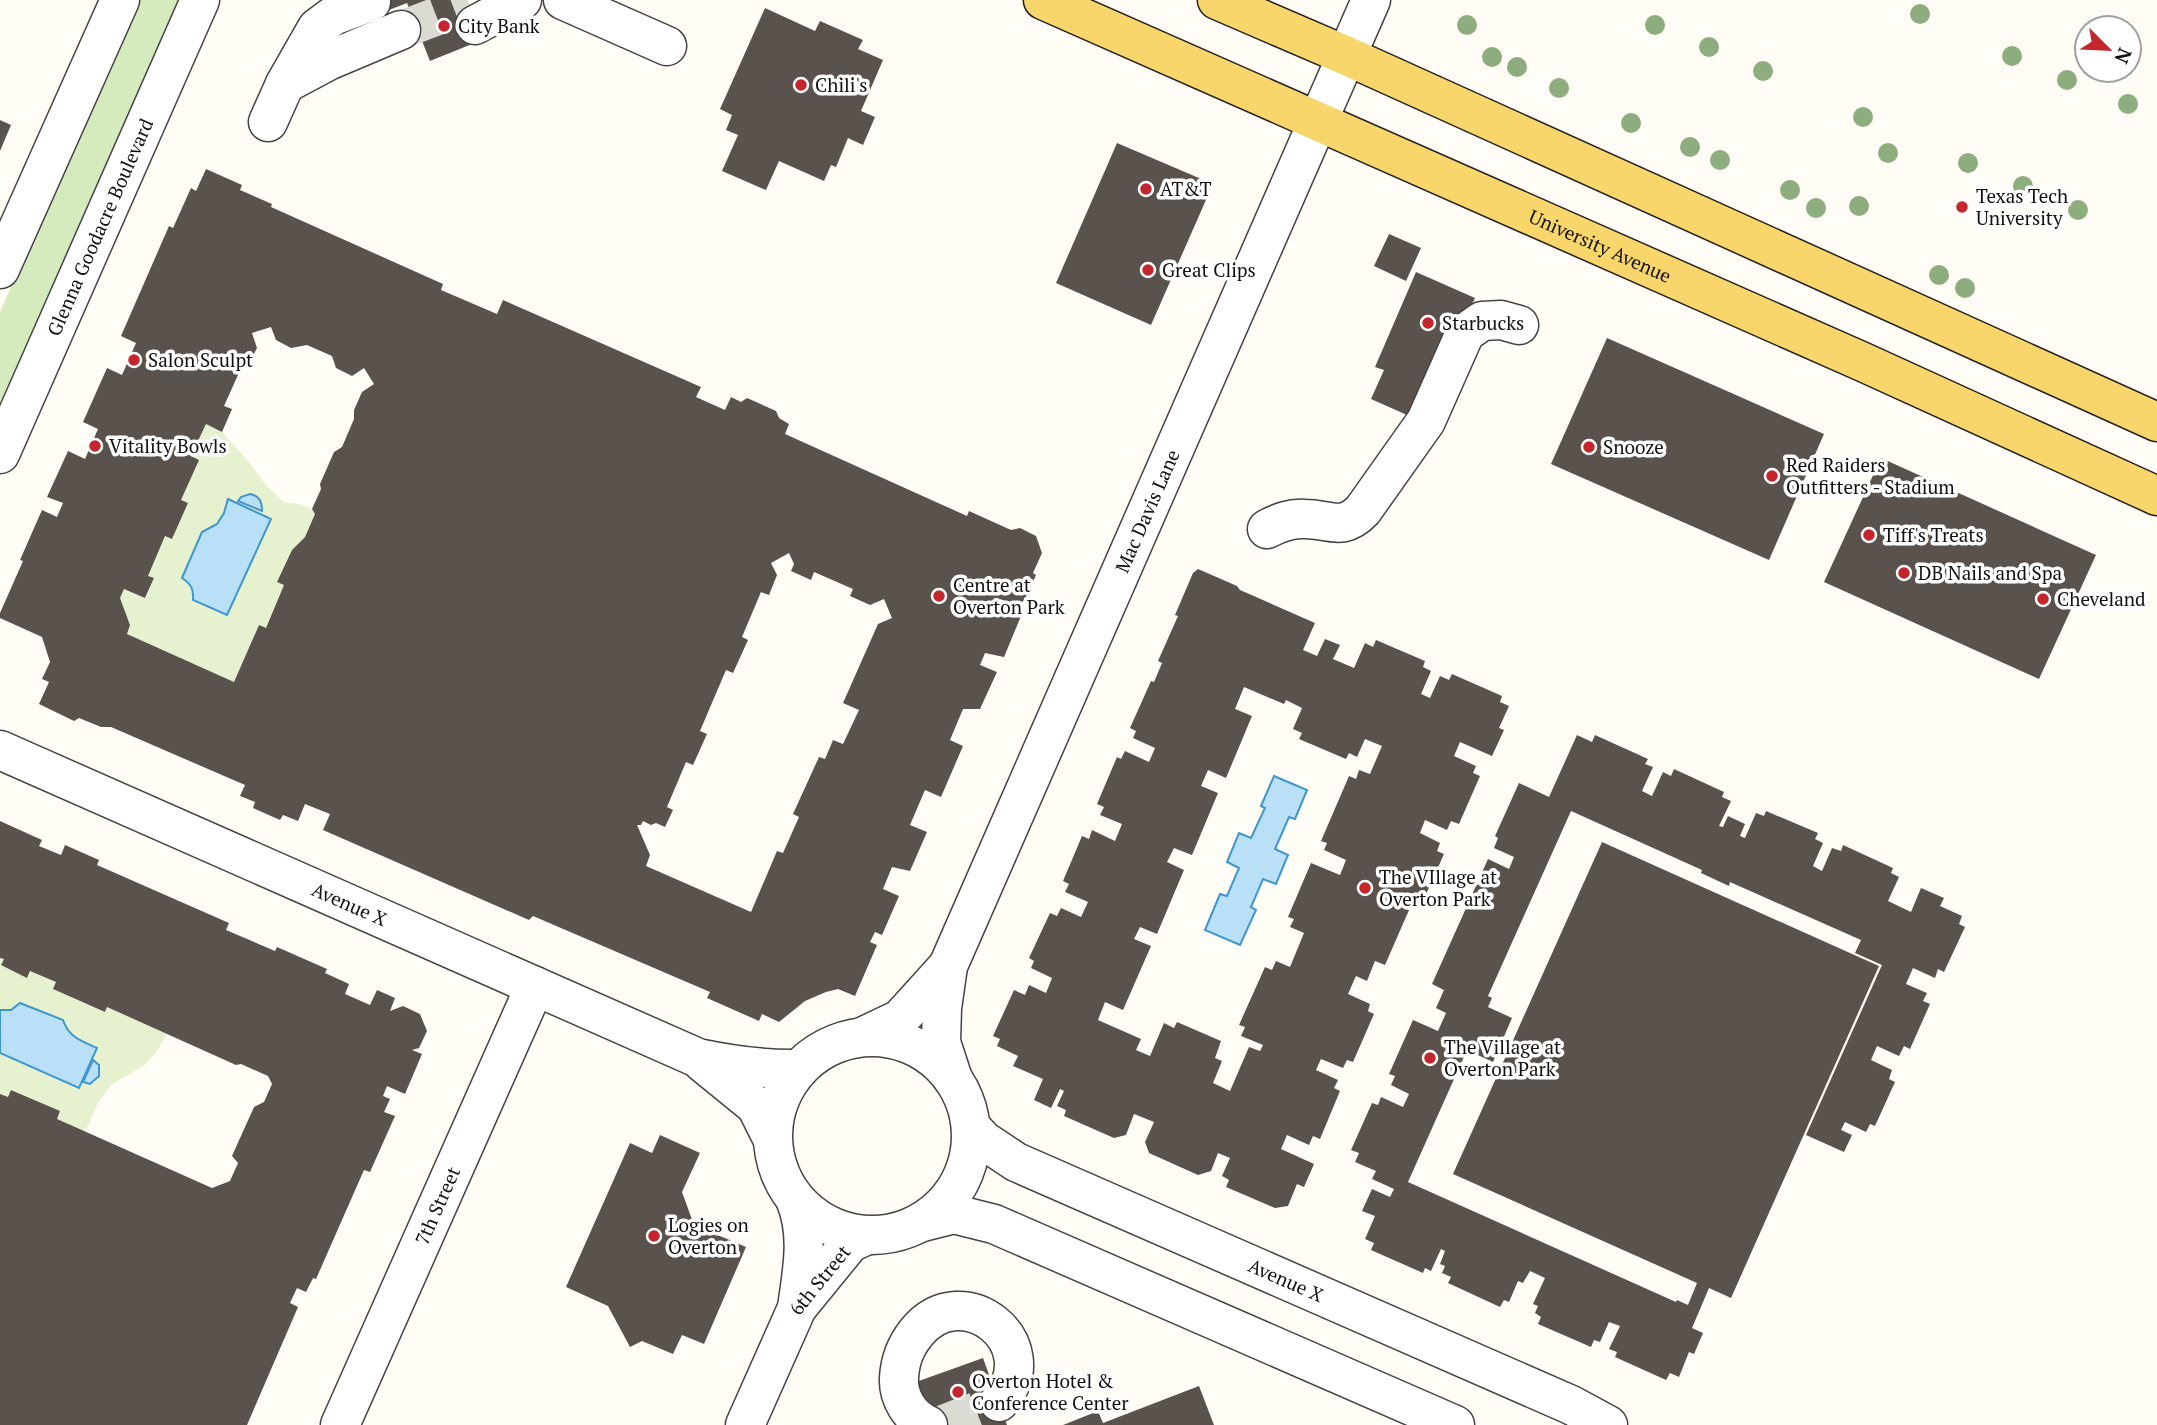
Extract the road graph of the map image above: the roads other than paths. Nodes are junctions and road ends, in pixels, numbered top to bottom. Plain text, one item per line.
1 (120, 0) edge
2 (200, 0) edge
3 (332, 0) edge
4 (522, 0) edge
5 (563, 0) edge
6 (1043, 0) edge
7 (1217, 0) edge
8 (1371, 0) edge
9 (475, 10) edge
10 (393, 23) tunnel mouth
11 (667, 47) dead end
12 (1347, 56) junction
13 (285, 84) junction
14 (1318, 121) junction
15 (268, 122) dead end
16 (0, 270) edge
17 (1519, 325) dead end
18 (2157, 422) edge
19 (0, 454) edge
20 (2157, 496) edge
21 (1267, 529) dead end
22 (0, 750) edge
23 (948, 966) junction
24 (535, 986) junction
25 (862, 1037) junction
26 (698, 1058) junction
27 (799, 1069) junction
28 (953, 1079) junction
29 (971, 1127) junction
30 (772, 1139) junction
31 (795, 1199) junction
32 (922, 1222) junction
33 (865, 1236) junction
34 (797, 1308) junction
35 (999, 1402) tunnel mouth
36 (340, 1425) edge
37 (746, 1425) edge
38 (928, 1425) edge
39 (1455, 1425) edge
40 (1608, 1425) edge

1 - 16 street
2 - 19 street, Glenna Goodacre Boulevard
3 - 13 street
4 - 9 street
5 - 11 street
6 - 14 main road, University Avenue
7 - 12 main road
8 - 12 street
10 - 13 street
12 - 14 street, Mac Davis Lane
12 - 18 main road
13 - 15 street
14 - 20 main road, University Avenue
14 - 23 street, Mac Davis Lane
17 - 21 street
22 - 24 street, Avenue X
23 - 25 street
23 - 28 street
24 - 26 street, Avenue X
24 - 36 street, 7th Street
25 - 27 street
25 - 28 street
26 - 27 street, Avenue X
26 - 30 street, Avenue X
27 - 30 street
28 - 29 street
29 - 32 street
29 - 40 street, Avenue X
30 - 31 street
31 - 33 street
31 - 34 street, 6th Street
32 - 33 street
32 - 39 street
33 - 34 street, 6th Street
34 - 37 street
35 - 38 street

